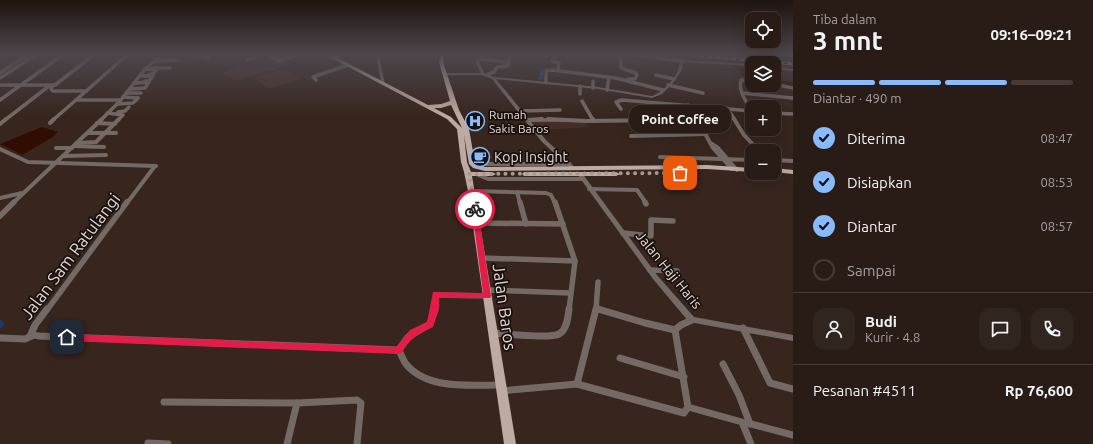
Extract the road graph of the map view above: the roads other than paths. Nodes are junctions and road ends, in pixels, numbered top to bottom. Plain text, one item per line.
1 (445, 74) edge
2 (36, 75) edge
3 (69, 75) edge
4 (104, 75) edge
5 (141, 75) junction
6 (144, 75) edge
7 (317, 75) edge
8 (368, 75) edge
9 (382, 75) edge
10 (485, 75) edge
11 (546, 75) edge
12 (592, 75) edge
13 (637, 75) edge
14 (656, 75) dead end
15 (677, 75) edge
16 (609, 77) junction
17 (492, 78) junction
18 (674, 79) junction
19 (316, 80) dead end
20 (745, 80) edge
21 (592, 81) dead end
22 (135, 82) junction
23 (383, 82) junction
24 (628, 82) junction
25 (546, 83) junction
26 (668, 85) junction
27 (781, 85) edge
28 (0, 86) edge
29 (20, 86) junction
30 (51, 86) junction
31 (580, 86) junction
32 (593, 88) junction
33 (793, 88) edge
34 (130, 89) junction
35 (607, 90) junction
36 (663, 90) junction
37 (86, 91) junction
38 (126, 93) junction
39 (141, 93) dead end
40 (703, 93) dead end
41 (742, 93) junction
42 (580, 94) dead end
43 (793, 98) edge
44 (0, 100) edge
45 (76, 100) junction
46 (582, 101) dead end
47 (745, 101) edge
48 (119, 102) junction
49 (454, 102) junction
50 (688, 105) junction
51 (427, 106) junction
52 (727, 108) junction
53 (621, 109) dead end
54 (745, 109) edge
55 (560, 110) dead end
56 (521, 112) junction
57 (108, 113) junction
58 (781, 113) edge
59 (793, 114) edge
60 (458, 115) junction
61 (449, 118) junction
62 (528, 120) junction
63 (669, 120) dead end
64 (594, 121) junction
65 (50, 123) dead end
66 (97, 123) junction
67 (0, 124) edge
68 (115, 124) junction
69 (88, 133) junction
70 (106, 133) junction
71 (116, 133) dead end
72 (706, 134) junction
73 (631, 136) dead end
74 (751, 142) joint
75 (78, 143) junction
76 (754, 144) edge
77 (73, 147) junction
78 (104, 147) dead end
79 (56, 148) dead end
80 (0, 149) edge
81 (106, 155) dead end
82 (64, 156) junction
83 (660, 157) dead end
84 (679, 158) junction
85 (725, 159) junction
86 (745, 160) edge
87 (781, 160) edge
88 (793, 161) edge
89 (57, 163) junction
90 (472, 164) junction
91 (570, 166) junction
92 (498, 169) junction
93 (688, 170) junction
94 (732, 170) junction
95 (745, 170) edge
96 (781, 170) edge
97 (793, 172) edge
98 (472, 174) junction
99 (581, 176) junction
100 (589, 189) junction
101 (472, 191) junction
102 (23, 192) junction
103 (517, 192) junction
104 (0, 198) edge
105 (646, 204) dead end
106 (0, 216) edge
107 (673, 220) dead end
108 (477, 223) junction
109 (526, 224) junction
110 (563, 224) junction
111 (623, 233) junction
112 (482, 258) junction
113 (575, 261) junction
114 (650, 270) junction
115 (676, 271) dead end
116 (598, 282) dead end
117 (487, 293) junction
118 (570, 293) junction
119 (596, 308) junction
120 (692, 320) junction
121 (743, 328) junction
122 (675, 330) junction
123 (493, 333) junction
124 (34, 335) junction
125 (1, 338) edge
126 (793, 338) edge
127 (399, 350) junction
128 (620, 358) dead end
129 (723, 364) dead end
130 (684, 377) junction
131 (577, 384) junction
132 (501, 388) junction
133 (793, 389) edge
134 (164, 402) dead end
135 (297, 403) junction
136 (688, 407) junction
137 (746, 423) junction
138 (793, 435) edge
139 (148, 443) dead end
140 (168, 444) edge
141 (287, 444) edge
142 (357, 444) edge
143 (510, 444) edge
144 (751, 444) edge

1 - 49 main road
2 - 29 street
3 - 30 street
4 - 37 street
5 - 6 street
5 - 22 street
5 - 22 street
7 - 19 street
8 - 23 main road
9 - 23 street
10 - 17 street
11 - 25 street
12 - 16 street
13 - 24 street
14 - 18 street
15 - 18 street
16 - 24 street
16 - 35 street
17 - 25 street
17 - 56 street
18 - 26 street
20 - 41 street
21 - 32 street
22 - 34 street
22 - 34 street
23 - 51 main road
24 - 36 street
25 - 31 street
26 - 36 street
26 - 40 street
27 - 33 street
28 - 29 street
29 - 30 street
29 - 44 street
30 - 37 street
30 - 67 street
31 - 32 street
31 - 42 street
32 - 35 street
34 - 38 street
35 - 36 street
37 - 45 street
38 - 39 street
38 - 48 street
41 - 43 street
41 - 47 street
45 - 48 street
45 - 65 street
46 - 64 street
48 - 57 street
48 - 57 street
49 - 51 main road
49 - 60 main road
50 - 52 street
50 - 53 street
50 - 72 street
51 - 61 main road
52 - 54 street
52 - 74 street
55 - 56 street
56 - 62 street
57 - 66 street
57 - 68 street
58 - 59 street
60 - 61 main road
60 - 90 main road
61 - 98 main road, Jalan Baros
62 - 64 street
62 - 91 street
63 - 64 street
66 - 68 street
66 - 69 street
68 - 70 street
69 - 70 street
69 - 75 street
70 - 71 street
70 - 75 street
72 - 73 street
72 - 85 street
74 - 76 street
75 - 77 street
77 - 78 street
77 - 79 street
77 - 82 street
80 - 89 street, Jalan Sam Ratulangi
81 - 82 street
82 - 89 street
83 - 84 street
84 - 85 street
84 - 93 street
85 - 86 street
85 - 94 street
87 - 88 street
89 - 102 street
89 - 124 street, Jalan Sam Ratulangi
90 - 91 street
90 - 92 main road
91 - 92 main road
91 - 93 main road
92 - 98 main road
93 - 94 main road
93 - 99 main road
94 - 95 main road
96 - 97 main road
98 - 99 main road
98 - 101 main road, Jalan Baros
99 - 100 street, Jalan Haji Haris
100 - 105 street
100 - 111 street, Jalan Haji Haris
101 - 103 street
101 - 108 main road, Jalan Baros
102 - 104 street
102 - 106 street
103 - 109 street
103 - 110 street
107 - 111 street
108 - 109 street
108 - 112 main road, Jalan Baros
109 - 110 street
110 - 113 street
111 - 114 street, Jalan Haji Haris
112 - 113 street
112 - 117 main road, Jalan Baros
113 - 118 street
114 - 115 street
114 - 120 street, Jalan Haji Haris
116 - 119 street
117 - 118 street
117 - 123 main road, Jalan Baros
117 - 127 street
118 - 123 street
119 - 122 street
119 - 131 street
120 - 121 street, Jalan Haji Haris
120 - 122 street
121 - 126 street, Jalan Haji Haris
121 - 133 street
122 - 130 street
123 - 132 main road, Jalan Baros
124 - 125 street
124 - 127 street, Jalan Sam Ratulangi
127 - 132 street
128 - 130 street
129 - 137 street
130 - 136 street
131 - 132 street
131 - 136 street
132 - 143 main road, Jalan Baros
134 - 135 street
135 - 141 street
135 - 142 street
136 - 137 street
137 - 138 street
137 - 144 street
139 - 140 street

